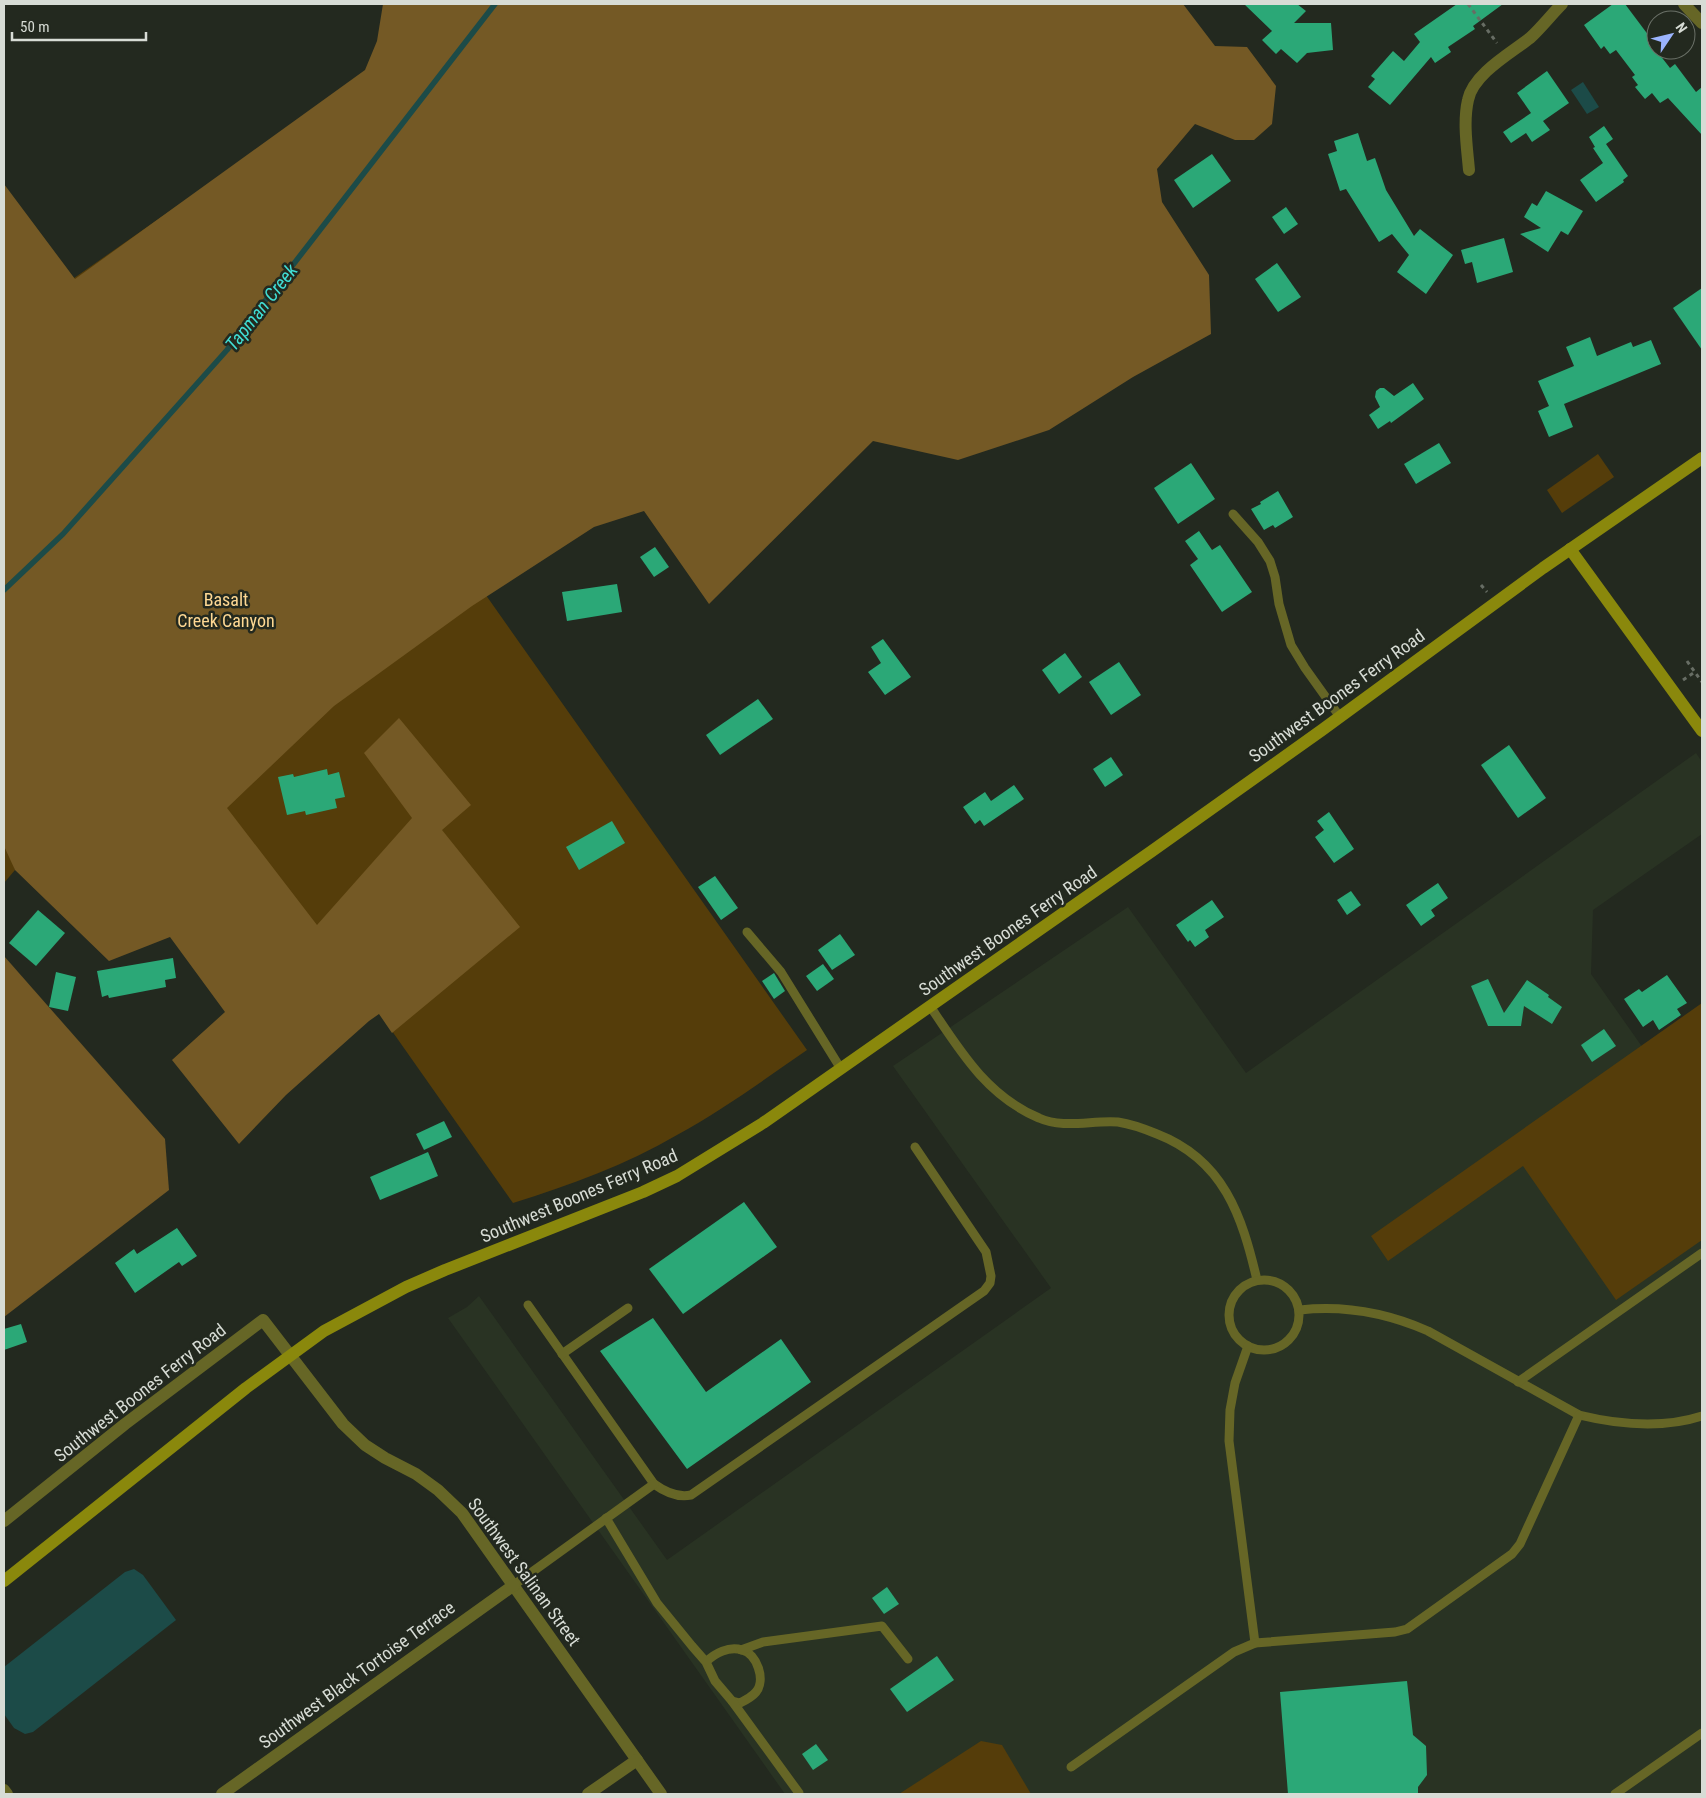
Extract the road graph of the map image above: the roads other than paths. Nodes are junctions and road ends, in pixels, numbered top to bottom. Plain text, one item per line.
1 (1562, 4) edge
2 (1684, 4) edge
3 (1702, 23) edge
4 (1469, 170) dead end
5 (1702, 458) edge
6 (1233, 514) dead end
7 (1570, 549) junction
8 (1340, 717) junction
9 (1702, 731) edge
10 (746, 932) dead end
11 (930, 1006) junction
12 (840, 1069) junction
13 (915, 1147) dead end
14 (1702, 1253) edge
15 (1257, 1280) junction
16 (528, 1305) dead end
17 (628, 1308) dead end
18 (1300, 1310) junction
19 (1248, 1346) junction
20 (562, 1354) junction
21 (290, 1355) junction
22 (1518, 1382) junction
23 (1579, 1415) junction
24 (1702, 1416) edge
25 (654, 1484) junction
26 (606, 1518) junction
27 (4, 1521) edge
28 (4, 1581) edge
29 (514, 1585) junction
30 (1255, 1644) junction
31 (741, 1650) junction
32 (908, 1660) dead end
33 (706, 1662) junction
34 (732, 1701) junction
35 (1702, 1733) edge
36 (637, 1760) junction
37 (1071, 1768) dead end
38 (4, 1790) edge
39 (799, 1793) dead end
40 (7, 1794) edge
41 (222, 1794) edge
42 (588, 1794) edge
43 (661, 1794) edge
44 (1615, 1794) edge

1 - 4 street
2 - 3 street
5 - 7 main road, Southwest Boones Ferry Road
6 - 8 lane
7 - 8 main road, Southwest Boones Ferry Road
7 - 9 main road
8 - 11 main road, Southwest Boones Ferry Road
10 - 12 lane
11 - 12 main road, Southwest Boones Ferry Road
11 - 15 lane
12 - 21 main road, Southwest Boones Ferry Road
13 - 25 lane
14 - 22 lane
15 - 18 lane
15 - 19 lane
16 - 20 lane
17 - 20 lane
18 - 19 lane
18 - 22 lane
19 - 30 lane
20 - 25 lane
21 - 27 street, Southwest Boones Ferry Road
21 - 28 main road, Southwest Boones Ferry Road
21 - 29 street, Southwest Salinan Street
22 - 23 lane
23 - 24 lane
23 - 30 lane
25 - 26 lane
26 - 29 lane
26 - 33 lane
29 - 36 street, Southwest Salinan Street
29 - 41 street, Southwest Black Tortoise Terrace
30 - 37 lane
31 - 32 lane
31 - 33 lane
31 - 34 lane
33 - 34 lane
34 - 39 lane
35 - 44 lane
36 - 42 street
36 - 43 street, Southwest Salinan Street
38 - 40 street

